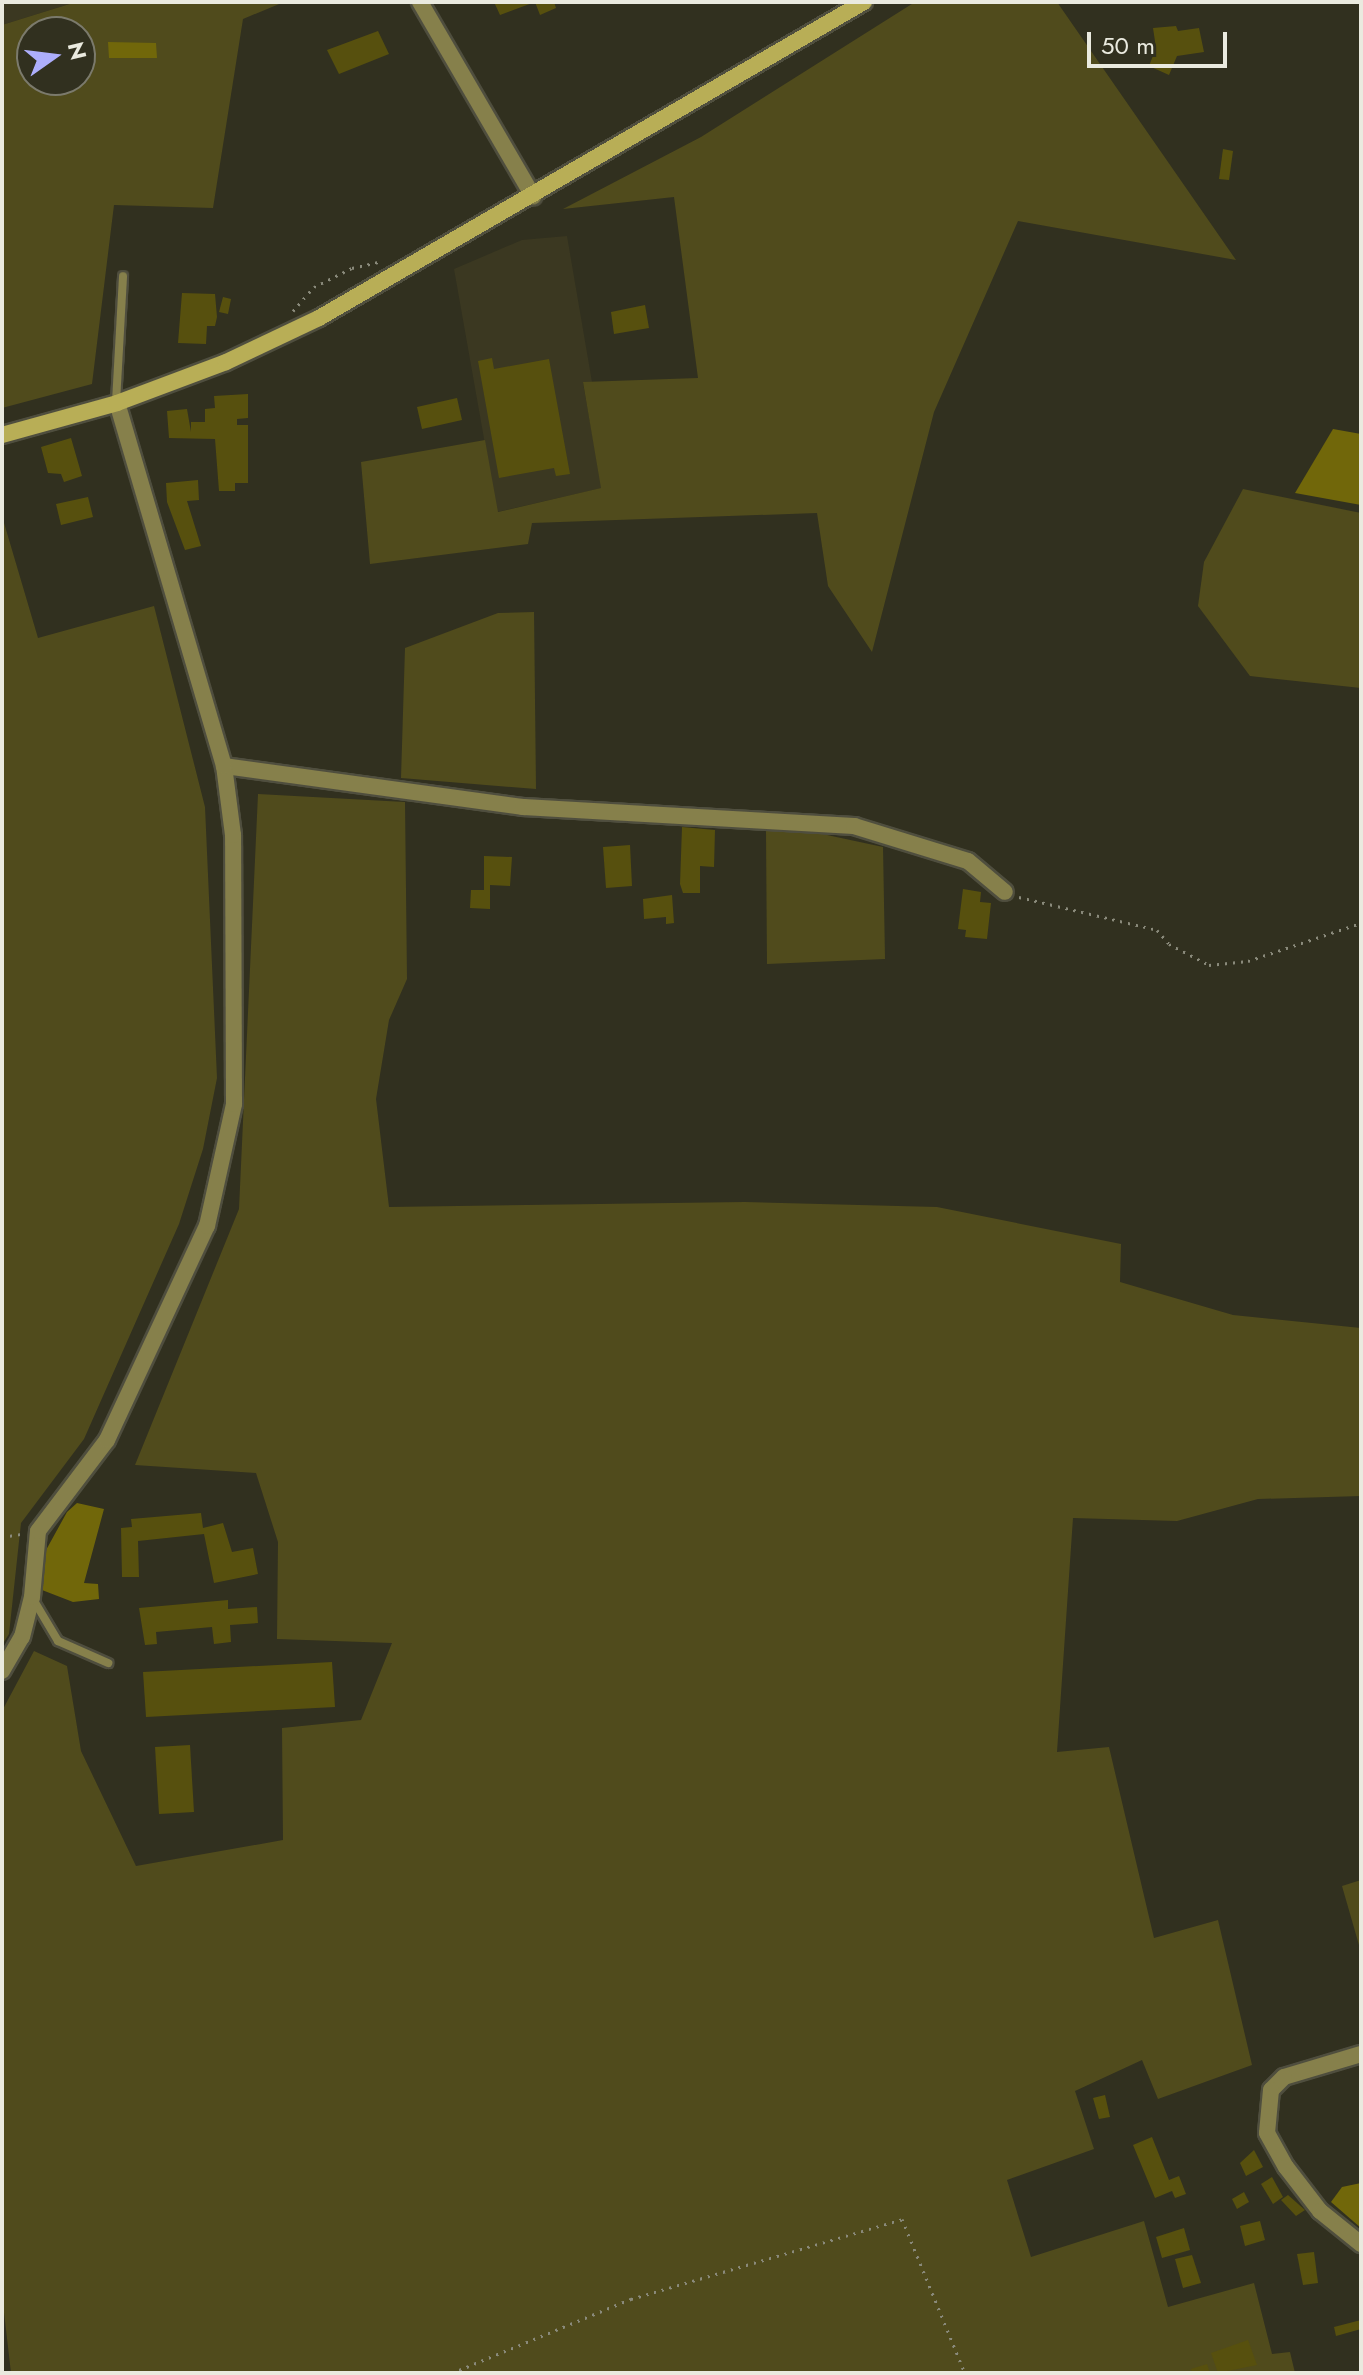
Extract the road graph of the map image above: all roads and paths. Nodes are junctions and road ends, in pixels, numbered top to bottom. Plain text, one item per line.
1 (420, 2) edge
2 (864, 2) edge
3 (533, 196) junction
4 (387, 260) dead end
5 (123, 276) dead end
6 (290, 314) dead end
7 (117, 403) junction
8 (2, 435) edge
9 (224, 766) junction
10 (1005, 892) joint
11 (1361, 923) edge
12 (32, 1597) junction
13 (108, 1663) dead end
14 (2, 1671) edge
15 (1361, 2054) edge
16 (1361, 2244) edge
17 (452, 2373) edge
18 (965, 2373) edge

1 - 3 street
2 - 3 main road
3 - 7 main road
4 - 6 path
5 - 7 lane
7 - 8 main road
7 - 9 street
9 - 10 street
9 - 12 street
10 - 11 path
12 - 13 lane
12 - 14 street
15 - 16 street
17 - 18 path

